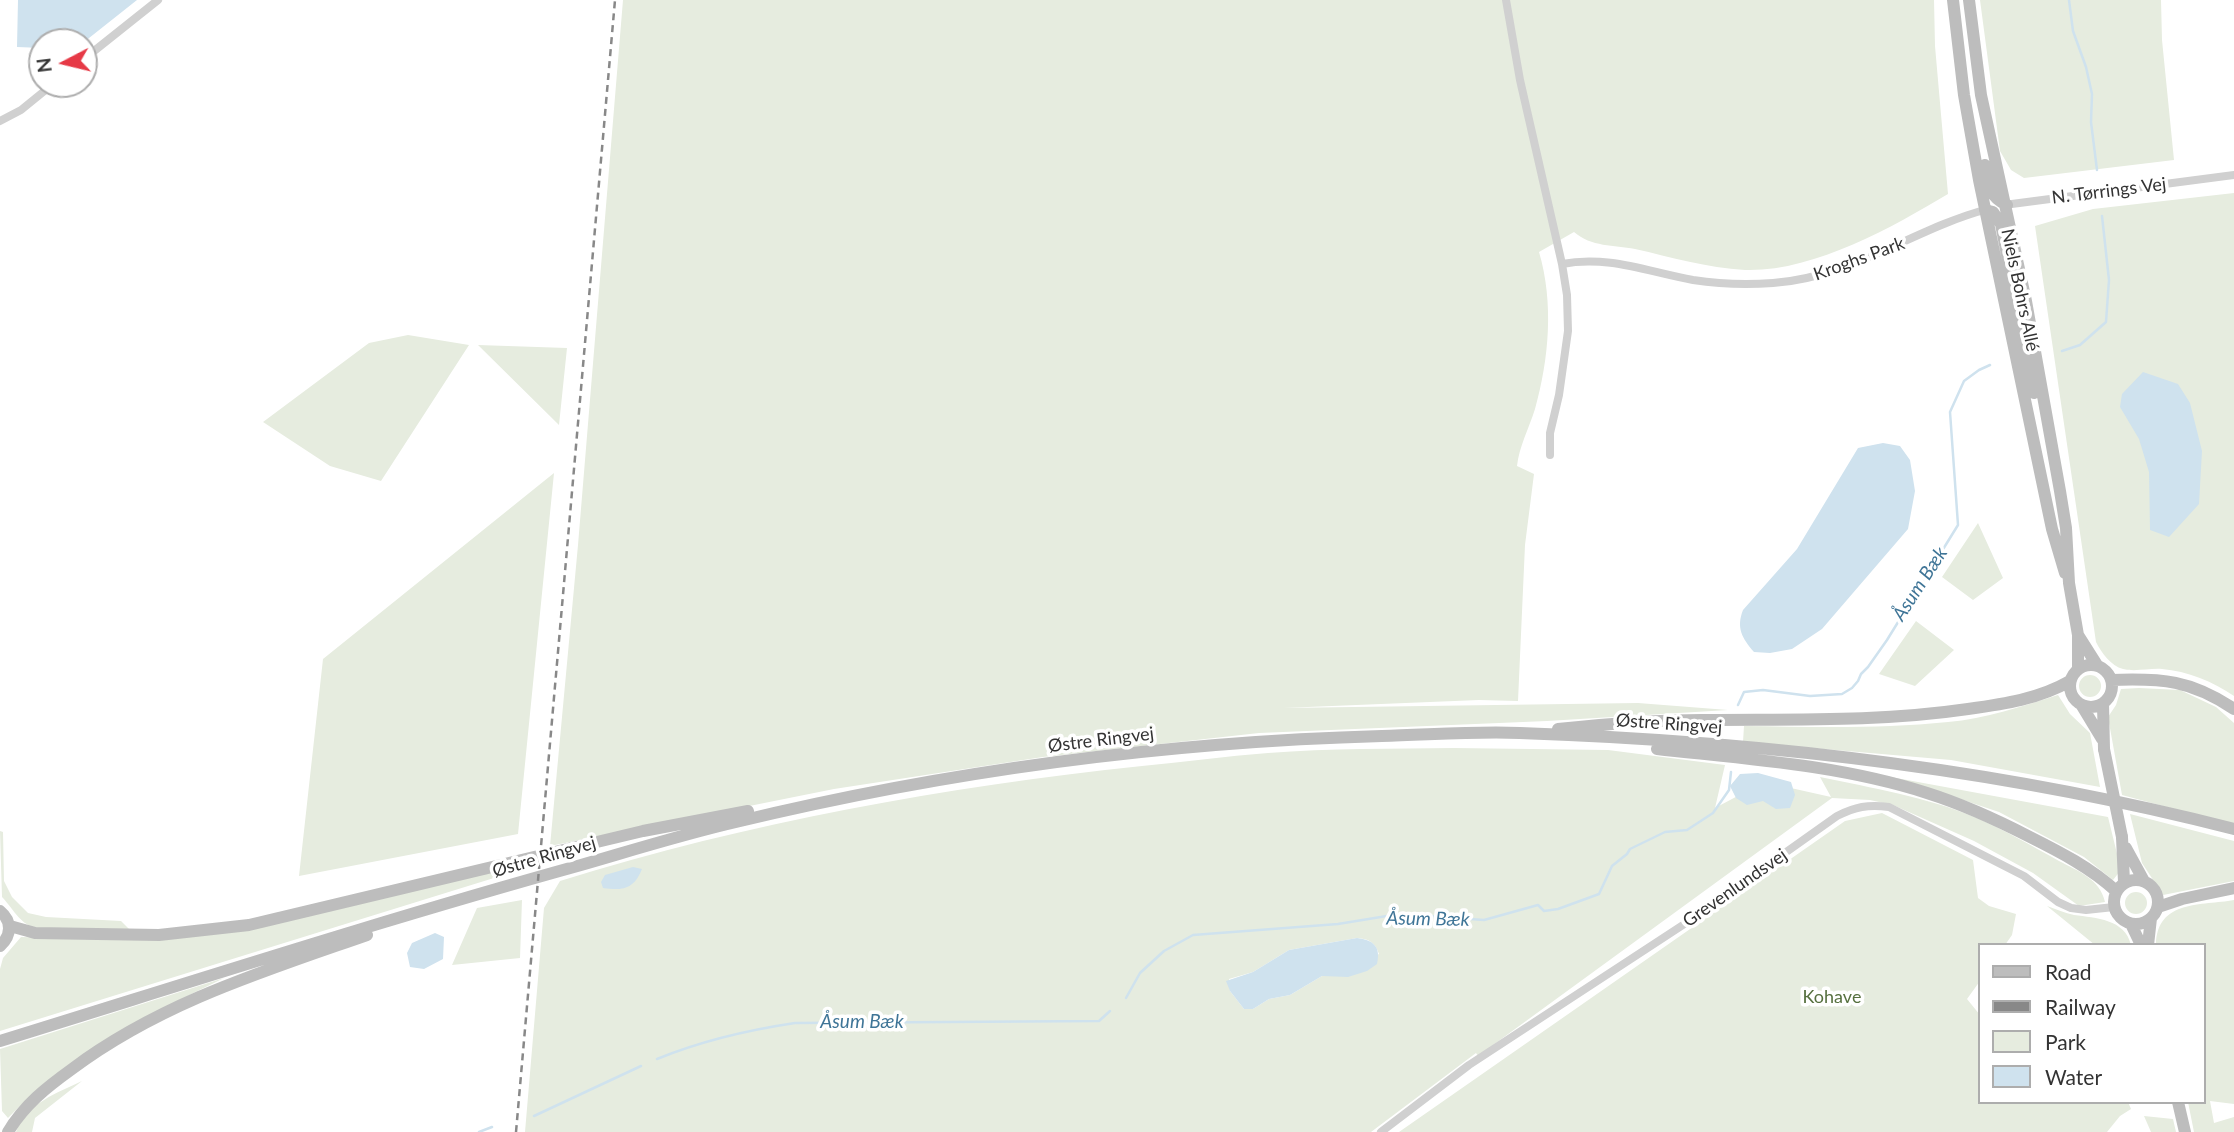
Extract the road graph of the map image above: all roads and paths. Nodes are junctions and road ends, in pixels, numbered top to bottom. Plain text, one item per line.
1 (158, 0) edge
2 (1506, 0) edge
3 (1953, 0) edge
4 (1959, 0) edge
5 (1969, 0) edge
6 (98, 48) edge
7 (36, 98) edge
8 (0, 121) edge
9 (2234, 175) edge
10 (2007, 205) junction
11 (1985, 210) junction
12 (1562, 264) junction
13 (1550, 455) dead end
14 (2066, 528) junction
15 (2069, 583) junction
16 (2078, 635) junction
17 (2096, 666) junction
18 (2078, 669) junction
19 (2111, 680) junction
20 (2070, 681) junction
21 (2103, 704) junction
22 (2082, 706) junction
23 (2234, 709) edge
24 (1515, 732) junction
25 (1616, 738) junction
26 (2103, 744) junction
27 (831, 801) junction
28 (2234, 829) edge
29 (2123, 841) junction
30 (2144, 881) junction
31 (2120, 887) junction
32 (2234, 888) edge
33 (437, 905) junction
34 (2114, 907) junction
35 (0, 911) edge
36 (2154, 913) junction
37 (2132, 924) junction
38 (10, 926) junction
39 (2140, 943) edge
40 (2148, 943) edge
41 (0, 946) edge
42 (0, 1041) edge
43 (2178, 1104) edge
44 (0, 1126) edge
45 (7, 1132) edge
46 (1381, 1132) edge
47 (2185, 1132) edge

1 - 6 street
2 - 12 street
3 - 11 main road, Niels Bohrs Allé
4 - 10 main road
5 - 10 main road, Niels Bohrs Allé
7 - 8 street
9 - 10 street, N. Tørrings Vej
10 - 11 street, N. Tørrings Vej
10 - 14 main road, Niels Bohrs Allé
11 - 12 street, Kroghs Park
11 - 14 main road
11 - 15 main road, Niels Bohrs Allé
12 - 13 street
14 - 15 main road, Niels Bohrs Allé
15 - 16 main road, Niels Bohrs Allé
16 - 17 main road, Niels Bohrs Allé
16 - 18 main road, Niels Bohrs Allé
17 - 18 main road
17 - 19 main road
18 - 20 main road
19 - 21 main road
19 - 23 main road
20 - 22 main road
20 - 24 main road
21 - 22 main road
21 - 26 main road
22 - 26 main road
24 - 25 main road, Østre Ringvej
24 - 27 main road, Østre Ringvej
25 - 28 main road, Østre Ringvej
25 - 31 main road
26 - 29 main road, bridge
27 - 33 main road, Østre Ringvej
27 - 38 main road
29 - 30 main road
29 - 31 main road
30 - 31 main road
30 - 36 main road
31 - 34 main road
32 - 36 main road
33 - 42 main road, Østre Ringvej
33 - 45 main road
34 - 37 main road
34 - 46 street, Grevenlundsvej
35 - 38 main road
36 - 37 main road
36 - 40 main road
37 - 39 main road
38 - 41 main road
43 - 47 main road
44 - 45 main road

